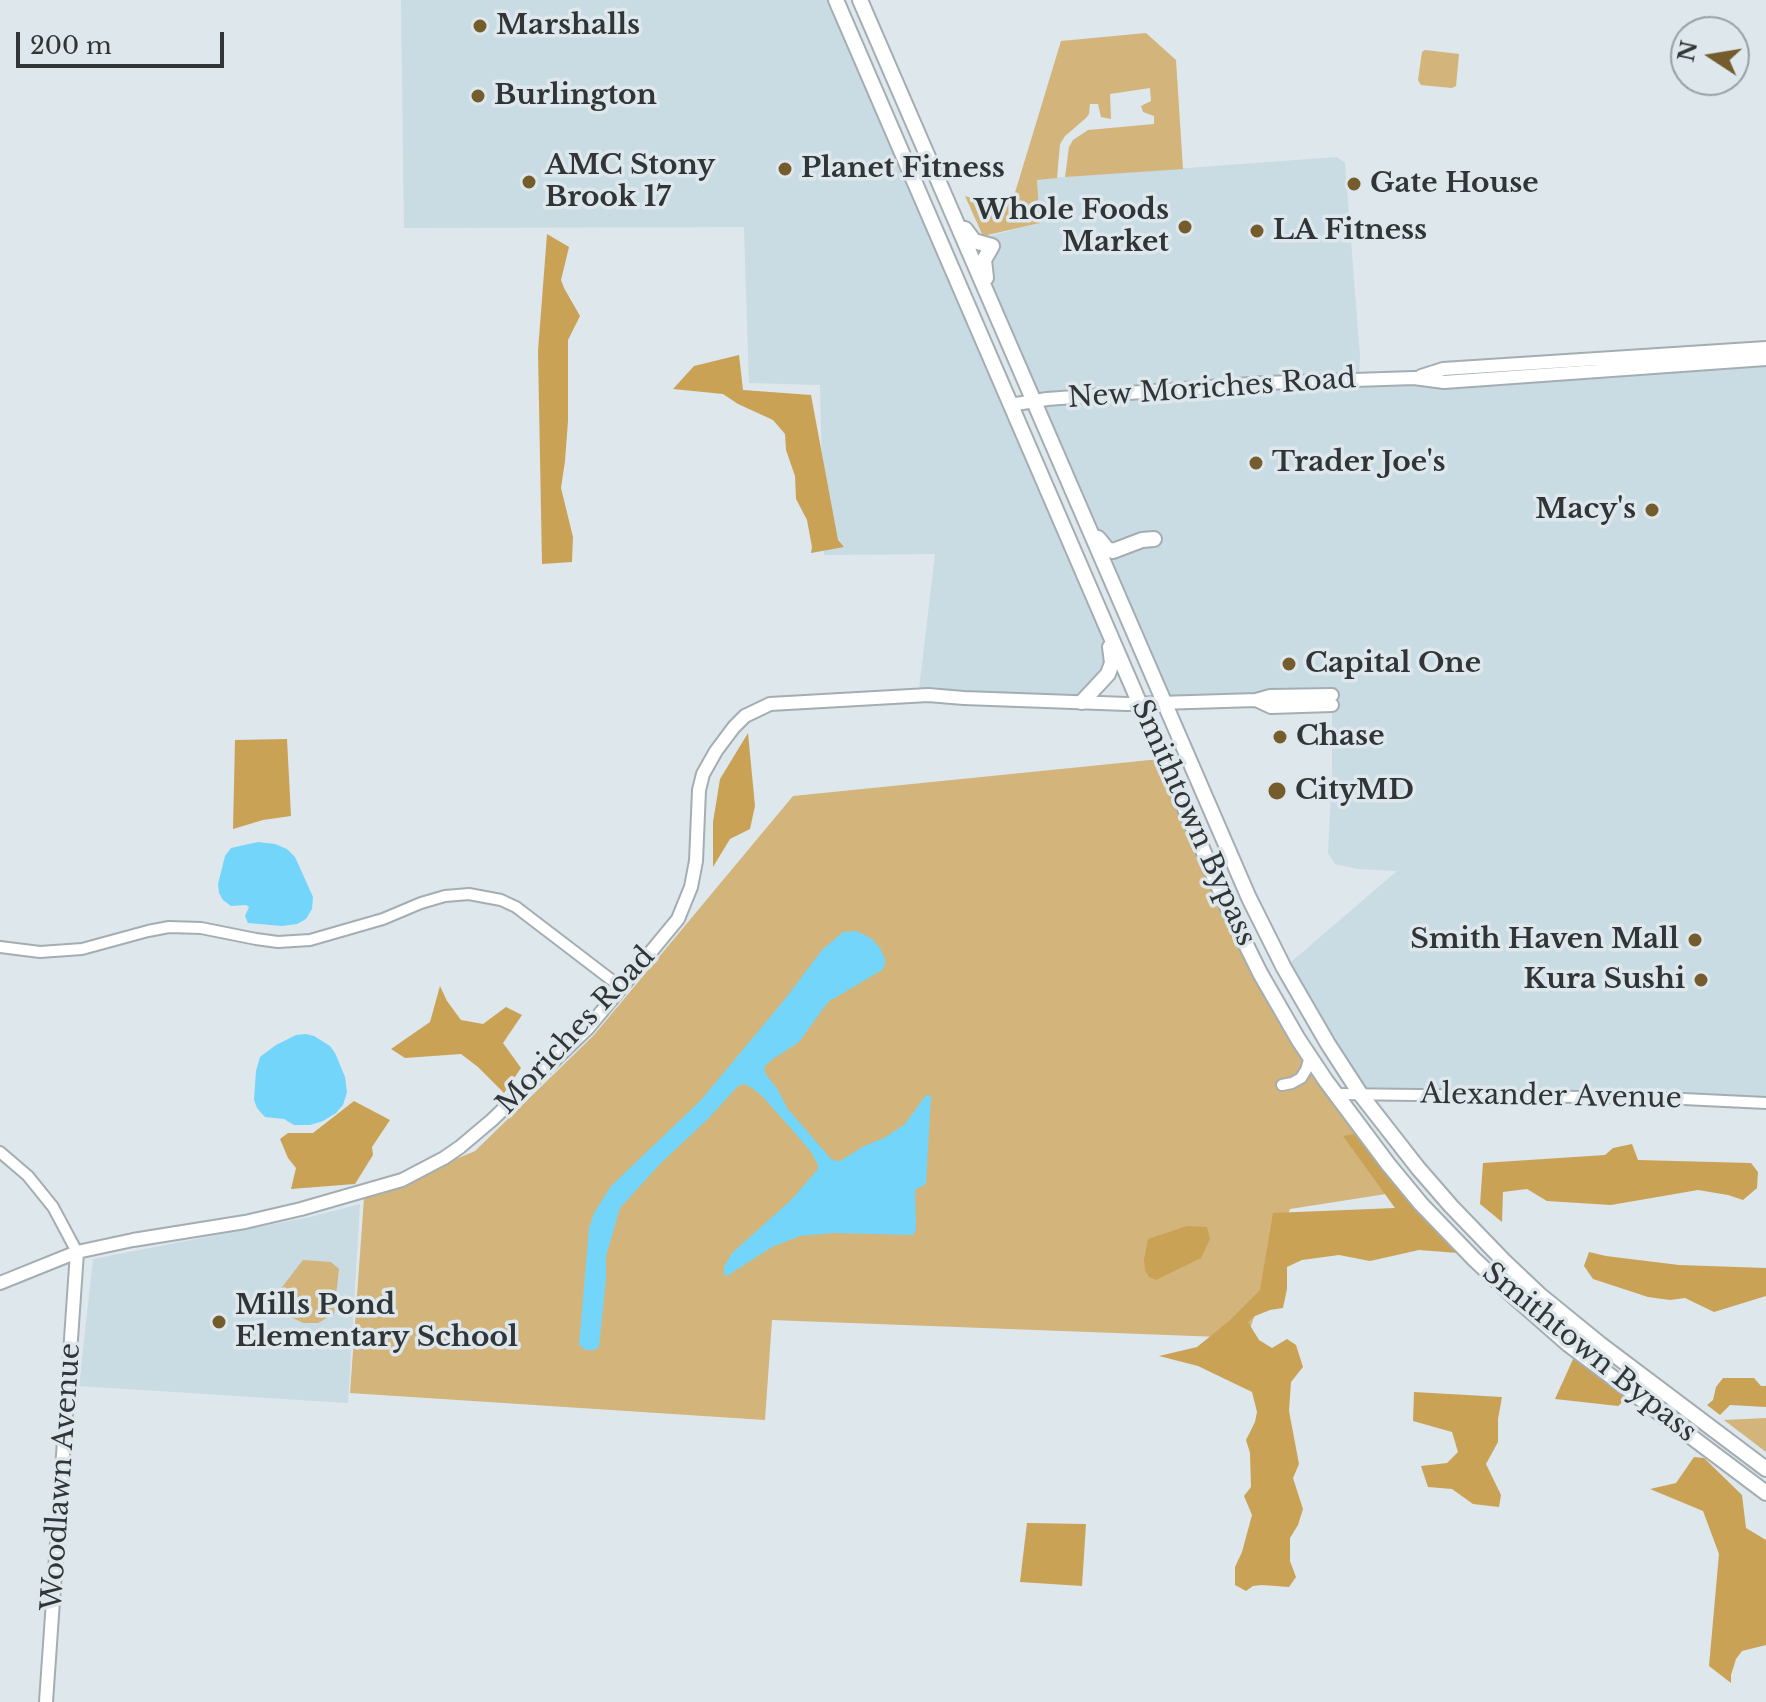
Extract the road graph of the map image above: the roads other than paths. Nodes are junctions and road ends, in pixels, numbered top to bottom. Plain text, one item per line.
1 (836, 0) edge
2 (860, 0) edge
3 (950, 207) junction
4 (991, 302) junction
5 (1766, 348) edge
6 (1766, 359) edge
7 (1414, 378) junction
8 (1034, 401) junction
9 (1010, 405) junction
10 (1089, 528) junction
11 (1114, 586) junction
12 (1103, 620) junction
13 (1332, 700) dead end
14 (1082, 702) junction
15 (1164, 702) junction
16 (1139, 703) junction
17 (0, 947) edge
18 (622, 988) junction
19 (1310, 1057) junction
20 (1282, 1085) dead end
21 (1336, 1094) junction
22 (1361, 1095) junction
23 (1766, 1103) edge
24 (0, 1152) edge
25 (77, 1252) junction
26 (0, 1283) edge
27 (1731, 1467) junction
28 (1766, 1469) edge
29 (1766, 1493) edge
30 (1766, 1501) edge
31 (46, 1702) edge

1 - 9 highway, Smithtown Bypass
2 - 3 highway, Smithtown Bypass
3 - 4 highway, Smithtown Bypass
3 - 4 highway
4 - 8 highway, Smithtown Bypass
5 - 7 main road, New Moriches Road
6 - 7 main road, New Moriches Road
7 - 8 main road, New Moriches Road
8 - 9 main road, New Moriches Road
8 - 10 highway, Smithtown Bypass
9 - 12 highway, Smithtown Bypass
10 - 11 highway, Smithtown Bypass
10 - 11 highway
11 - 15 highway, Smithtown Bypass
12 - 14 highway
12 - 16 highway, Smithtown Bypass
13 - 15 main road, Moriches Road
14 - 16 main road, Moriches Road
14 - 18 main road, Moriches Road
15 - 16 main road, Moriches Road
15 - 22 highway, Smithtown Bypass
16 - 19 highway, Smithtown Bypass
17 - 18 street
18 - 25 main road, Moriches Road
19 - 20 street
19 - 21 highway, Smithtown Bypass
21 - 22 street, Alexander Avenue
21 - 27 highway, Smithtown Bypass
22 - 23 street, Alexander Avenue
22 - 28 highway, Smithtown Bypass
24 - 25 street
25 - 26 main road, Moriches Road
25 - 31 main road, Woodlawn Avenue
27 - 29 highway, Smithtown Bypass
27 - 30 highway

